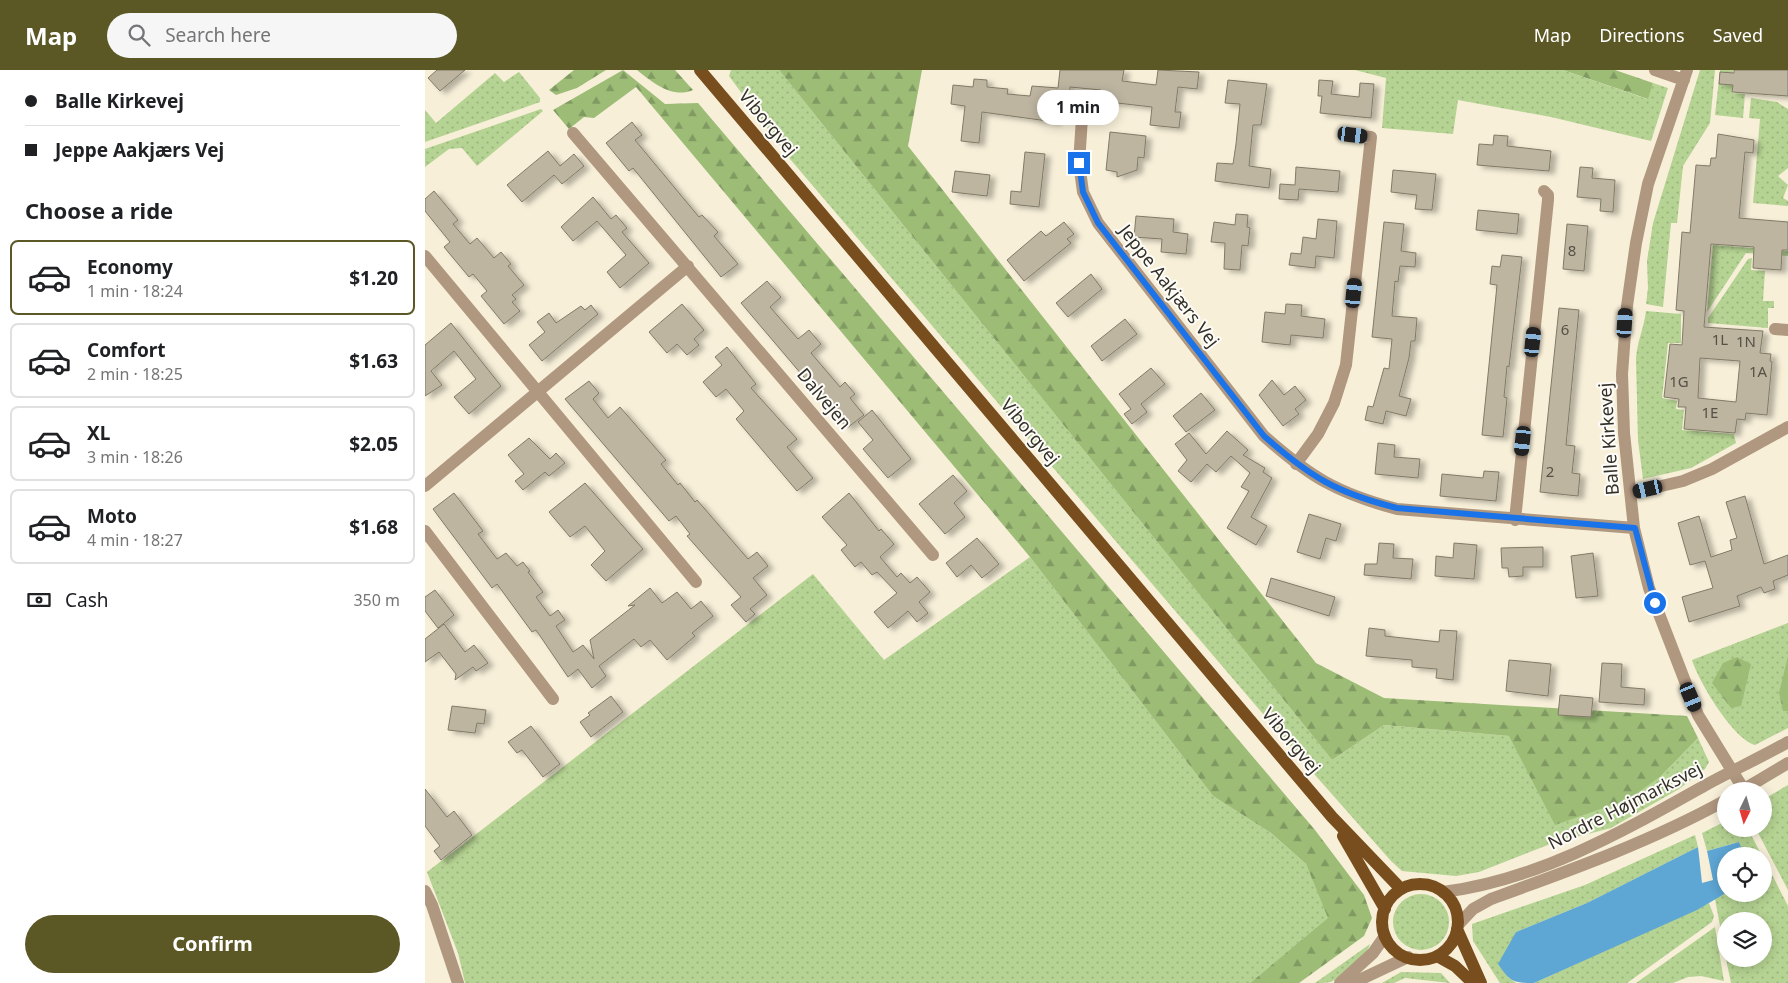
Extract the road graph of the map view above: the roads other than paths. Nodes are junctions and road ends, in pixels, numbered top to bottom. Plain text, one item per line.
1 (700, 70) edge
2 (1655, 70) edge
3 (1685, 75) edge
4 (1099, 119) dead end
5 (573, 132) dead end
6 (1353, 135) dead end
7 (1544, 191) dead end
8 (425, 256) edge
9 (688, 266) junction
10 (1775, 329) dead end
11 (1788, 330) edge
12 (538, 392) junction
13 (1788, 427) edge
14 (1297, 464) junction
15 (425, 486) edge
16 (1631, 493) junction
17 (1515, 520) junction
18 (1635, 528) junction
19 (425, 531) edge
20 (933, 554) dead end
21 (696, 582) dead end
22 (553, 699) dead end
23 (1788, 742) edge
24 (1788, 763) edge
25 (1732, 771) junction
26 (1738, 782) edge
27 (1756, 782) edge
28 (1717, 805) edge
29 (1332, 817) junction
30 (1401, 889) junction
31 (425, 891) edge
32 (1443, 892) junction
33 (429, 907) edge
34 (1385, 909) junction
35 (1458, 927) junction
36 (1385, 936) junction
37 (1437, 956) junction
38 (1407, 958) junction
39 (458, 983) edge
40 (1340, 983) edge
41 (1353, 983) edge
42 (1473, 983) edge
43 (1481, 983) edge

1 - 29 main road, Viborgvej
2 - 3 street
3 - 16 street, Balle Kirkevej
4 - 14 street, Jeppe Aakjærs Vej
5 - 9 street, Dalvejen
6 - 14 street
7 - 17 street
8 - 12 street
9 - 12 street
9 - 20 street, Dalvejen
10 - 11 street
12 - 15 street
12 - 21 street
13 - 16 street
14 - 17 street, Jeppe Aakjærs Vej
16 - 18 street, Balle Kirkevej
17 - 18 street, Jeppe Aakjærs Vej
18 - 25 street, Balle Kirkevej
19 - 22 street
23 - 25 street, Nordre Højmarksvej
24 - 27 street
25 - 26 street, Balle Kirkevej
25 - 32 street, Nordre Højmarksvej
28 - 35 street, Nordre Højmarksvej
29 - 30 main road, Viborgvej
29 - 34 main road, Viborgvej
30 - 32 main road
30 - 34 main road
31 - 33 street
32 - 35 main road
33 - 39 street
34 - 36 main road
35 - 37 main road
35 - 43 main road
36 - 38 main road
36 - 40 street
37 - 38 main road
37 - 42 main road
38 - 41 street

